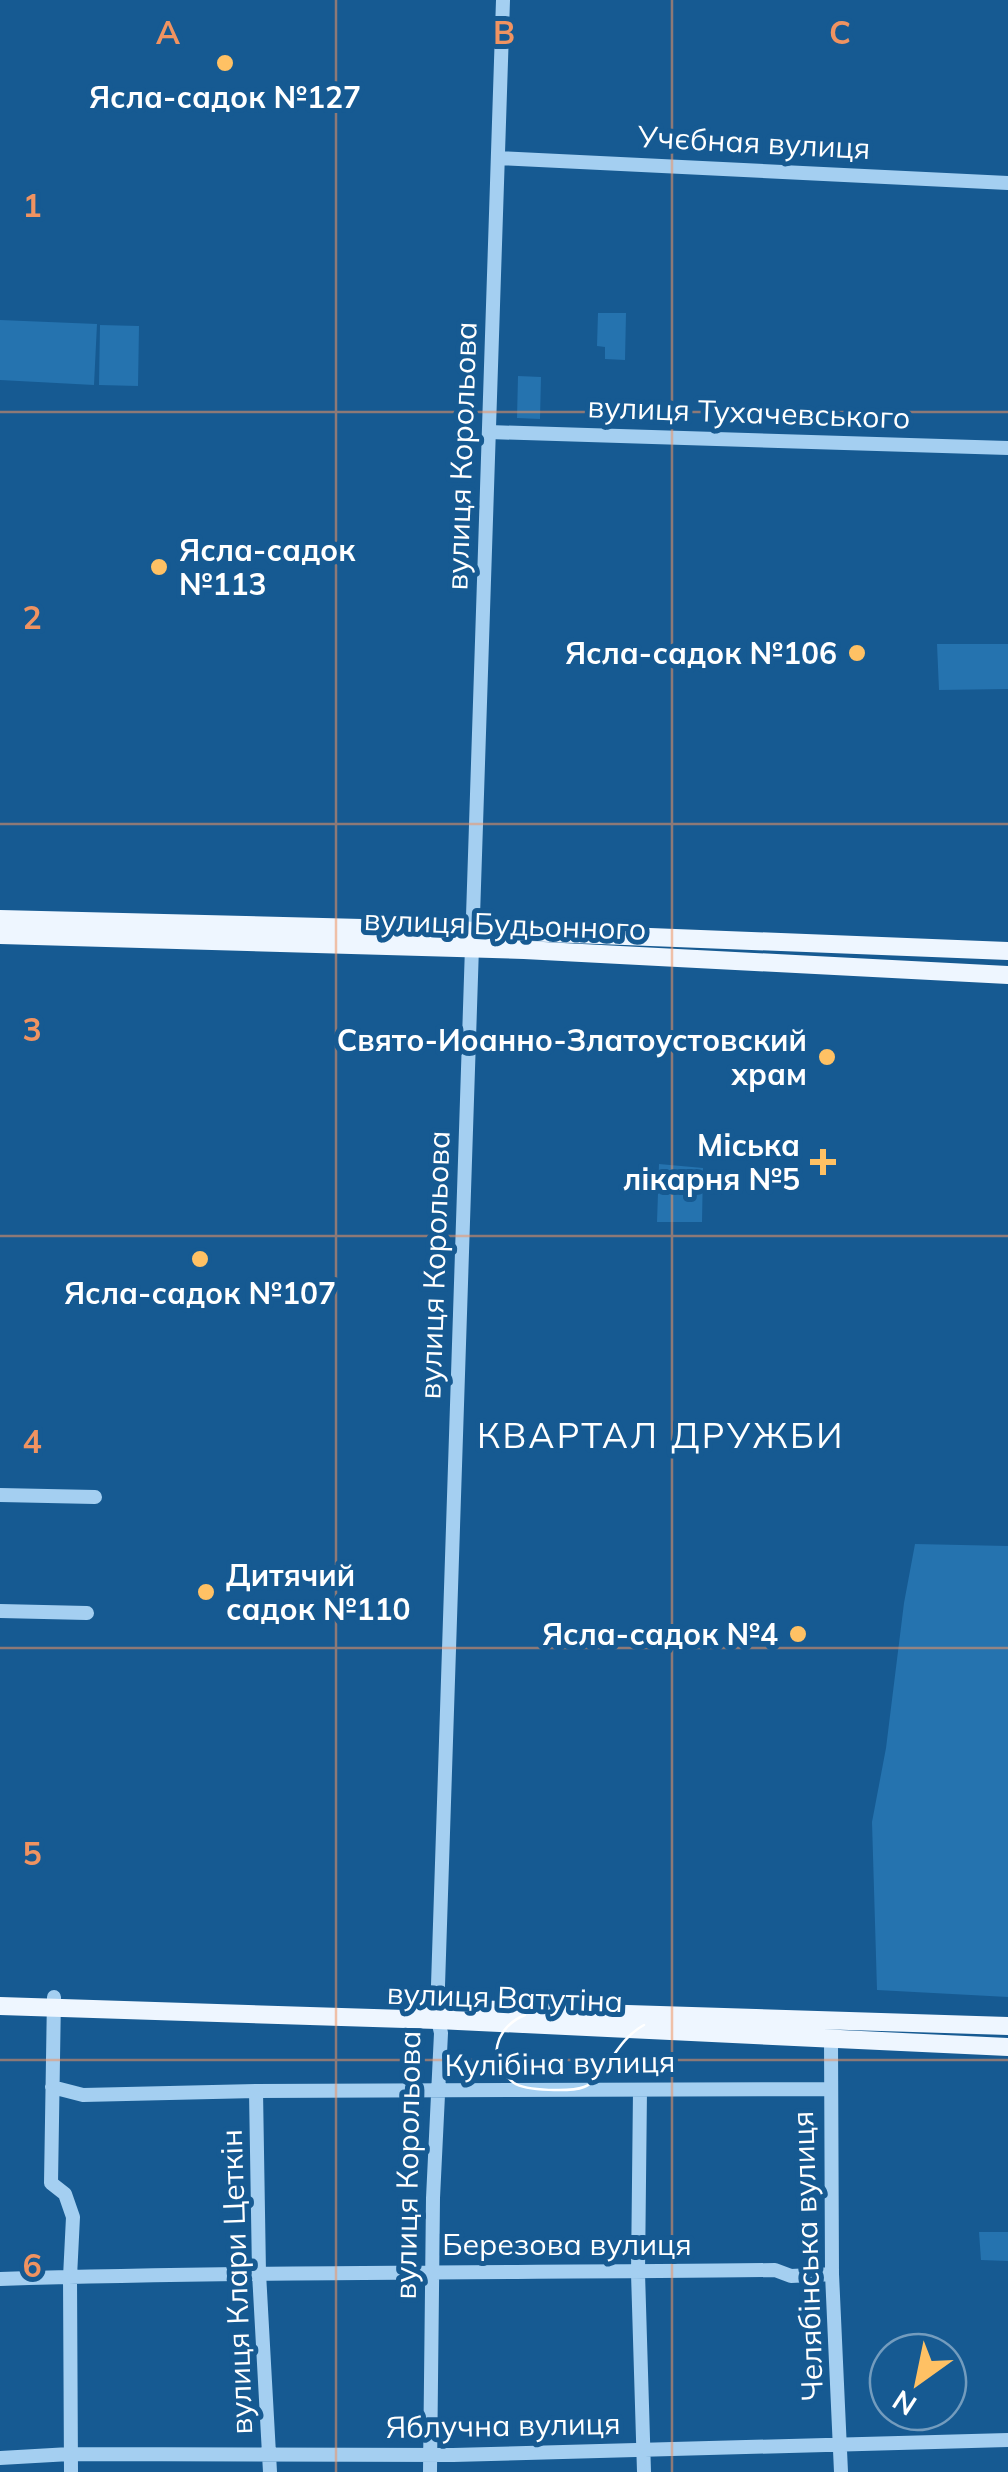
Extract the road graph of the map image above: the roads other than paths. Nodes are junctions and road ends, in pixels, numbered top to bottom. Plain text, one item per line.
1 (503, 0) edge
2 (498, 158) junction
3 (1008, 183) edge
4 (489, 432) junction
5 (1008, 448) edge
6 (0, 918) edge
7 (0, 935) edge
8 (472, 940) junction
9 (1008, 951) edge
10 (1008, 975) edge
11 (0, 1495) edge
12 (95, 1497) dead end
13 (0, 1612) edge
14 (87, 1613) dead end
15 (0, 1995) edge
16 (54, 2002) junction
17 (0, 2006) edge
18 (437, 2014) junction
19 (1008, 2026) edge
20 (831, 2039) junction
21 (1008, 2046) edge
22 (52, 2087) junction
23 (830, 2088) junction
24 (256, 2090) junction
25 (640, 2090) junction
26 (439, 2092) junction
27 (432, 2271) junction
28 (259, 2273) junction
29 (638, 2273) junction
30 (832, 2274) junction
31 (70, 2277) junction
32 (0, 2279) edge
33 (1008, 2440) edge
34 (840, 2443) junction
35 (644, 2449) junction
36 (70, 2454) junction
37 (430, 2456) junction
38 (0, 2458) edge
39 (270, 2464) edge
40 (71, 2472) edge
41 (430, 2472) edge
42 (644, 2472) edge
43 (841, 2472) edge

1 - 2 street, вулиця Корольова
2 - 3 street, Учєбная вулиця
2 - 4 street, вулиця Корольова
4 - 5 street, вулиця Тухачевського
4 - 8 street, вулиця Корольова
6 - 8 main road, вулиця Будьонного
7 - 8 main road, вулиця Будьонного
8 - 9 main road, вулиця Будьонного
8 - 10 main road, вулиця Будьонного
8 - 18 street, вулиця Корольова
11 - 12 street
13 - 14 street
15 - 16 main road, вулиця Ватутіна
16 - 17 main road, вулиця Ватутіна
16 - 18 main road, вулиця Ватутіна
16 - 22 street
18 - 19 main road, вулиця Ватутіна
18 - 20 main road, вулиця Ватутіна
18 - 26 street, вулиця Корольова
20 - 21 main road, вулиця Ватутіна
20 - 23 street, Челябінська вулиця
22 - 24 street, Кулібіна вулиця
22 - 31 street
23 - 25 street, Кулібіна вулиця
23 - 30 street, Челябінська вулиця
24 - 26 street, Кулібіна вулиця
24 - 28 street, вулиця Клари Цеткін
25 - 26 street, Кулібіна вулиця
25 - 29 street
26 - 27 street, вулиця Корольова
27 - 28 street, Березова вулиця
27 - 29 street, Березова вулиця
27 - 37 street, вулиця Корольова
28 - 31 street, Березова вулиця
28 - 39 street, вулиця Клари Цеткін
29 - 30 street, Березова вулиця
29 - 35 street
30 - 34 street, Челябінська вулиця
31 - 32 street, Березова вулиця
31 - 36 street
33 - 34 street, Яблучна вулиця
34 - 35 street, Яблучна вулиця
34 - 43 street, Челябінська вулиця
35 - 37 street, Яблучна вулиця
35 - 42 street
36 - 38 street, Яблучна вулиця
36 - 39 street, Яблучна вулиця
36 - 40 street
37 - 39 street, Яблучна вулиця
37 - 41 street, вулиця Корольова

